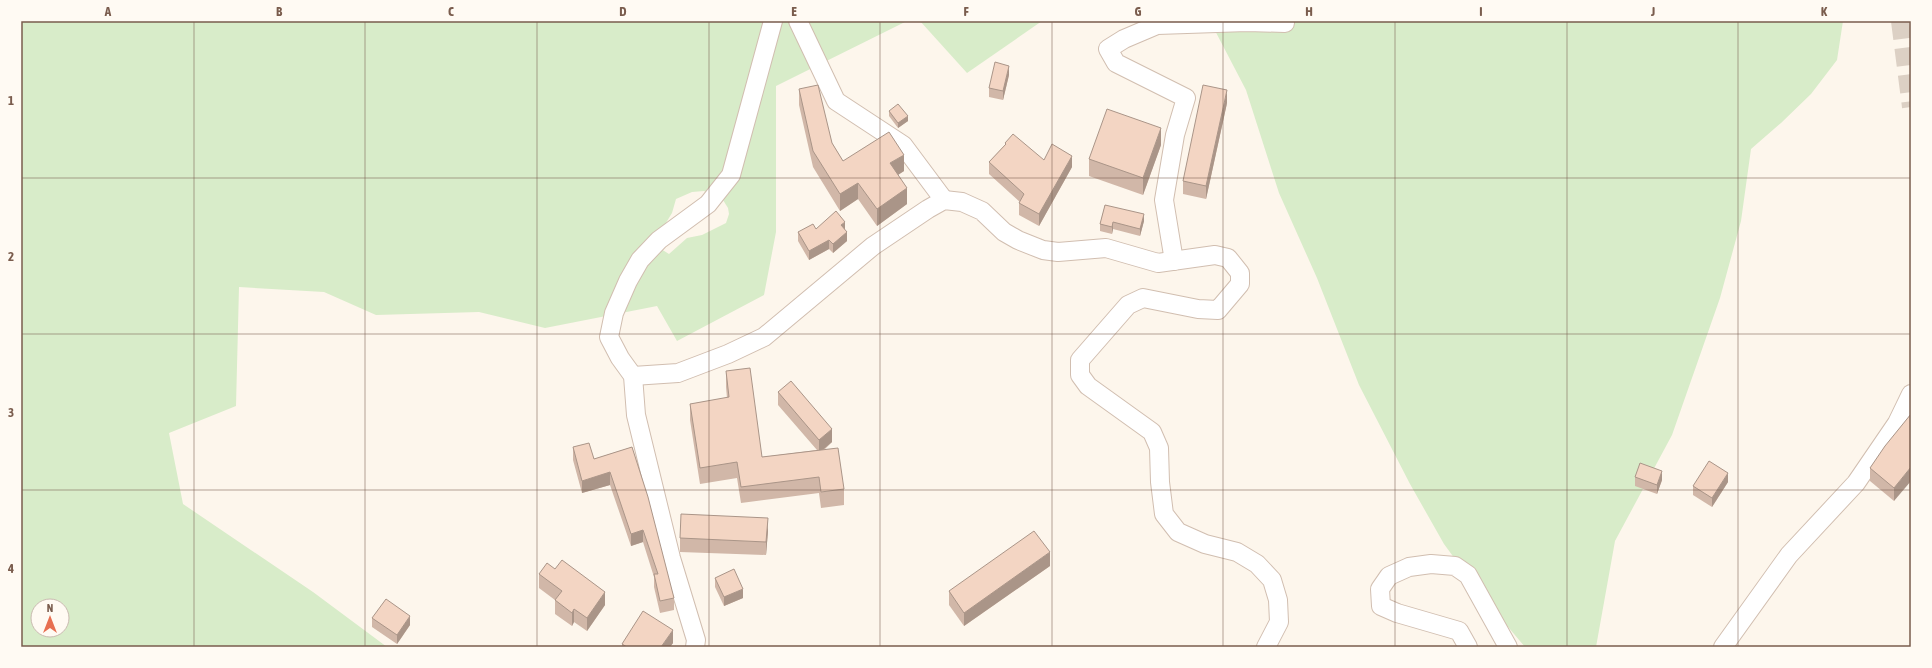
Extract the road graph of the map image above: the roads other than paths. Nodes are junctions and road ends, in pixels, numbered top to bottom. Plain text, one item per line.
1 (772, 21) edge
2 (798, 21) edge
3 (1285, 23) dead end
4 (944, 200) junction
5 (1174, 261) junction
6 (633, 376) junction
7 (1911, 394) edge
8 (695, 647) edge
9 (1266, 647) edge
10 (1468, 647) edge
11 (1508, 647) edge
12 (1722, 647) edge

1 - 6 street
2 - 4 street
3 - 5 street
4 - 5 street
4 - 6 street
5 - 9 street
6 - 8 street
7 - 12 street
10 - 11 street

